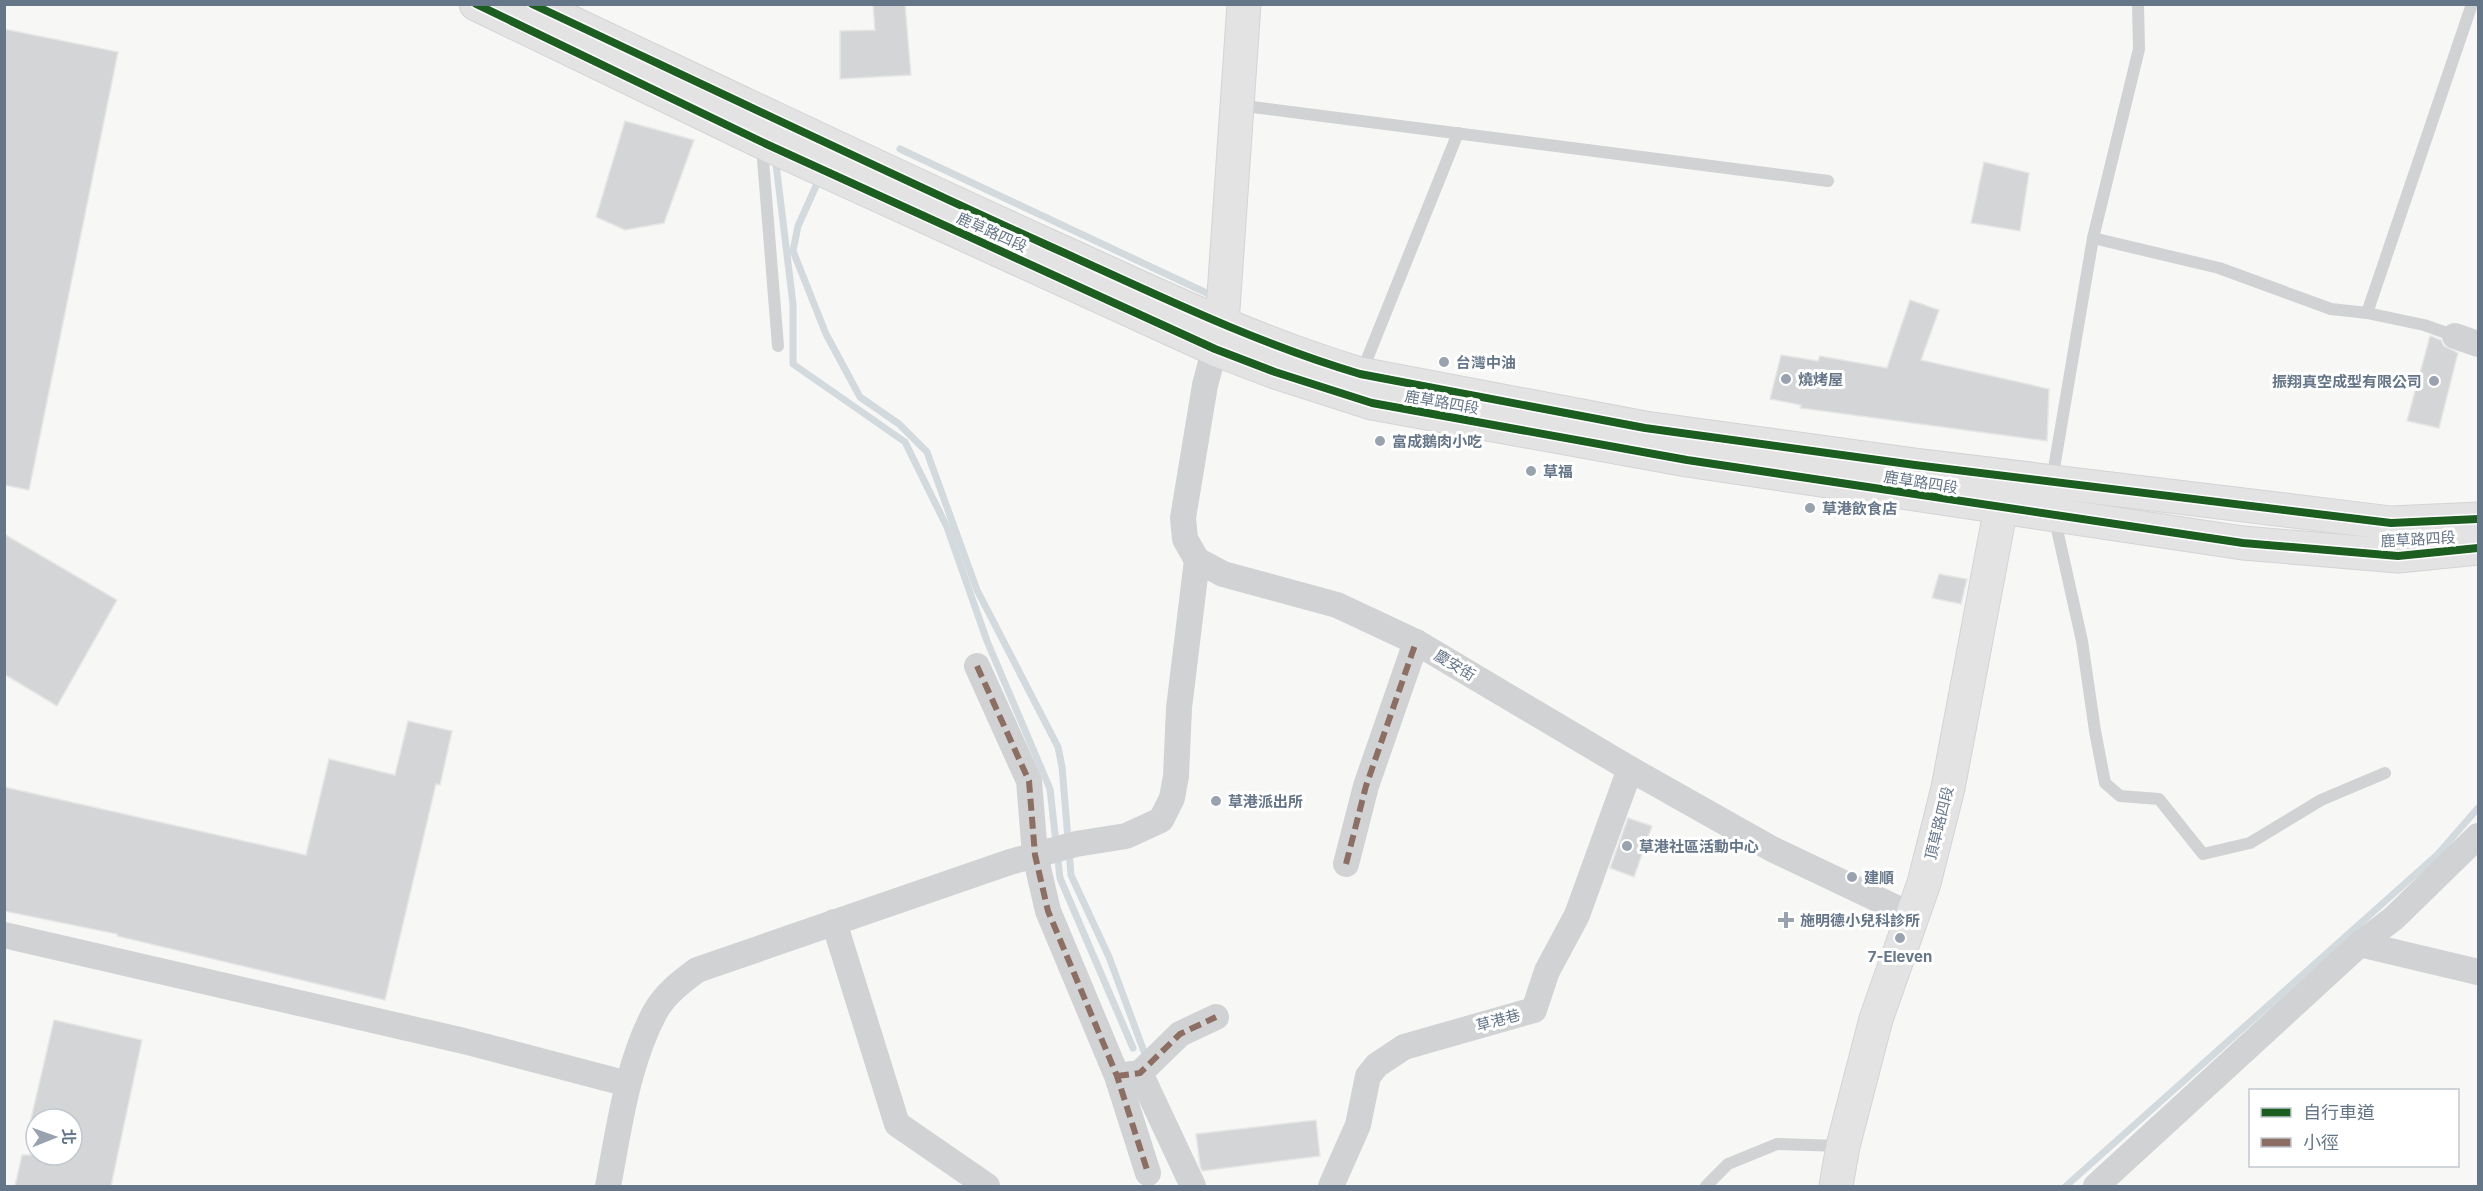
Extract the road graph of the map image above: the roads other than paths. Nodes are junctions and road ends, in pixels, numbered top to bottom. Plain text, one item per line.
1 (532, 4) edge
2 (1244, 4) edge
3 (2138, 4) edge
4 (2472, 4) edge
5 (486, 6) edge
6 (1237, 105) junction
7 (1458, 133) junction
8 (762, 142) junction
9 (1828, 181) dead end
10 (2093, 238) junction
11 (2367, 313) junction
12 (1219, 336) junction
13 (2467, 340) edge
14 (778, 346) dead end
15 (1360, 374) junction
16 (2053, 498) junction
17 (2001, 507) junction
18 (2478, 519) edge
19 (2478, 548) edge
20 (1197, 560) junction
21 (1416, 642) junction
22 (977, 666) dead end
23 (1630, 769) junction
24 (2385, 773) dead end
25 (2478, 836) edge
26 (1041, 853) junction
27 (1346, 864) dead end
28 (1913, 916) junction
29 (834, 922) junction
30 (4, 935) edge
31 (2360, 944) junction
32 (2478, 972) edge
33 (1216, 1017) dead end
34 (1129, 1075) junction
35 (628, 1084) junction
36 (1842, 1146) junction
37 (1148, 1173) dead end
38 (608, 1186) edge
39 (987, 1186) edge
40 (1193, 1186) edge
41 (1331, 1186) edge
42 (1706, 1186) edge
43 (1836, 1186) edge
44 (2096, 1186) edge

1 - 12 main road, 鹿草路四段
2 - 6 main road
3 - 10 lane
4 - 11 lane
5 - 8 main road, 鹿草路四段
6 - 7 lane
6 - 12 main road
7 - 9 lane
7 - 15 lane
8 - 12 main road, 鹿草路四段
8 - 14 lane
10 - 11 lane
10 - 16 lane
11 - 13 lane
12 - 15 main road, 鹿草路四段
12 - 17 main road, 鹿草路四段
12 - 20 street
15 - 16 main road, 鹿草路四段
16 - 17 main road, 鹿草路四段
16 - 18 main road, 鹿草路四段
16 - 19 main road, 鹿草路四段
16 - 24 lane
17 - 28 main road, 頂草路四段
20 - 21 street, 慶安街
20 - 26 street
21 - 23 street, 慶安街
21 - 27 street
22 - 26 street
23 - 28 street, 慶安街
23 - 41 street, 草港巷
25 - 31 street
26 - 29 street
26 - 34 street
28 - 36 main road, 頂草路四段
29 - 35 street
29 - 39 street
30 - 35 street
31 - 32 street
31 - 44 street
33 - 34 street
34 - 37 street
34 - 40 street
35 - 38 street
36 - 42 lane
36 - 43 main road, 頂草路四段

